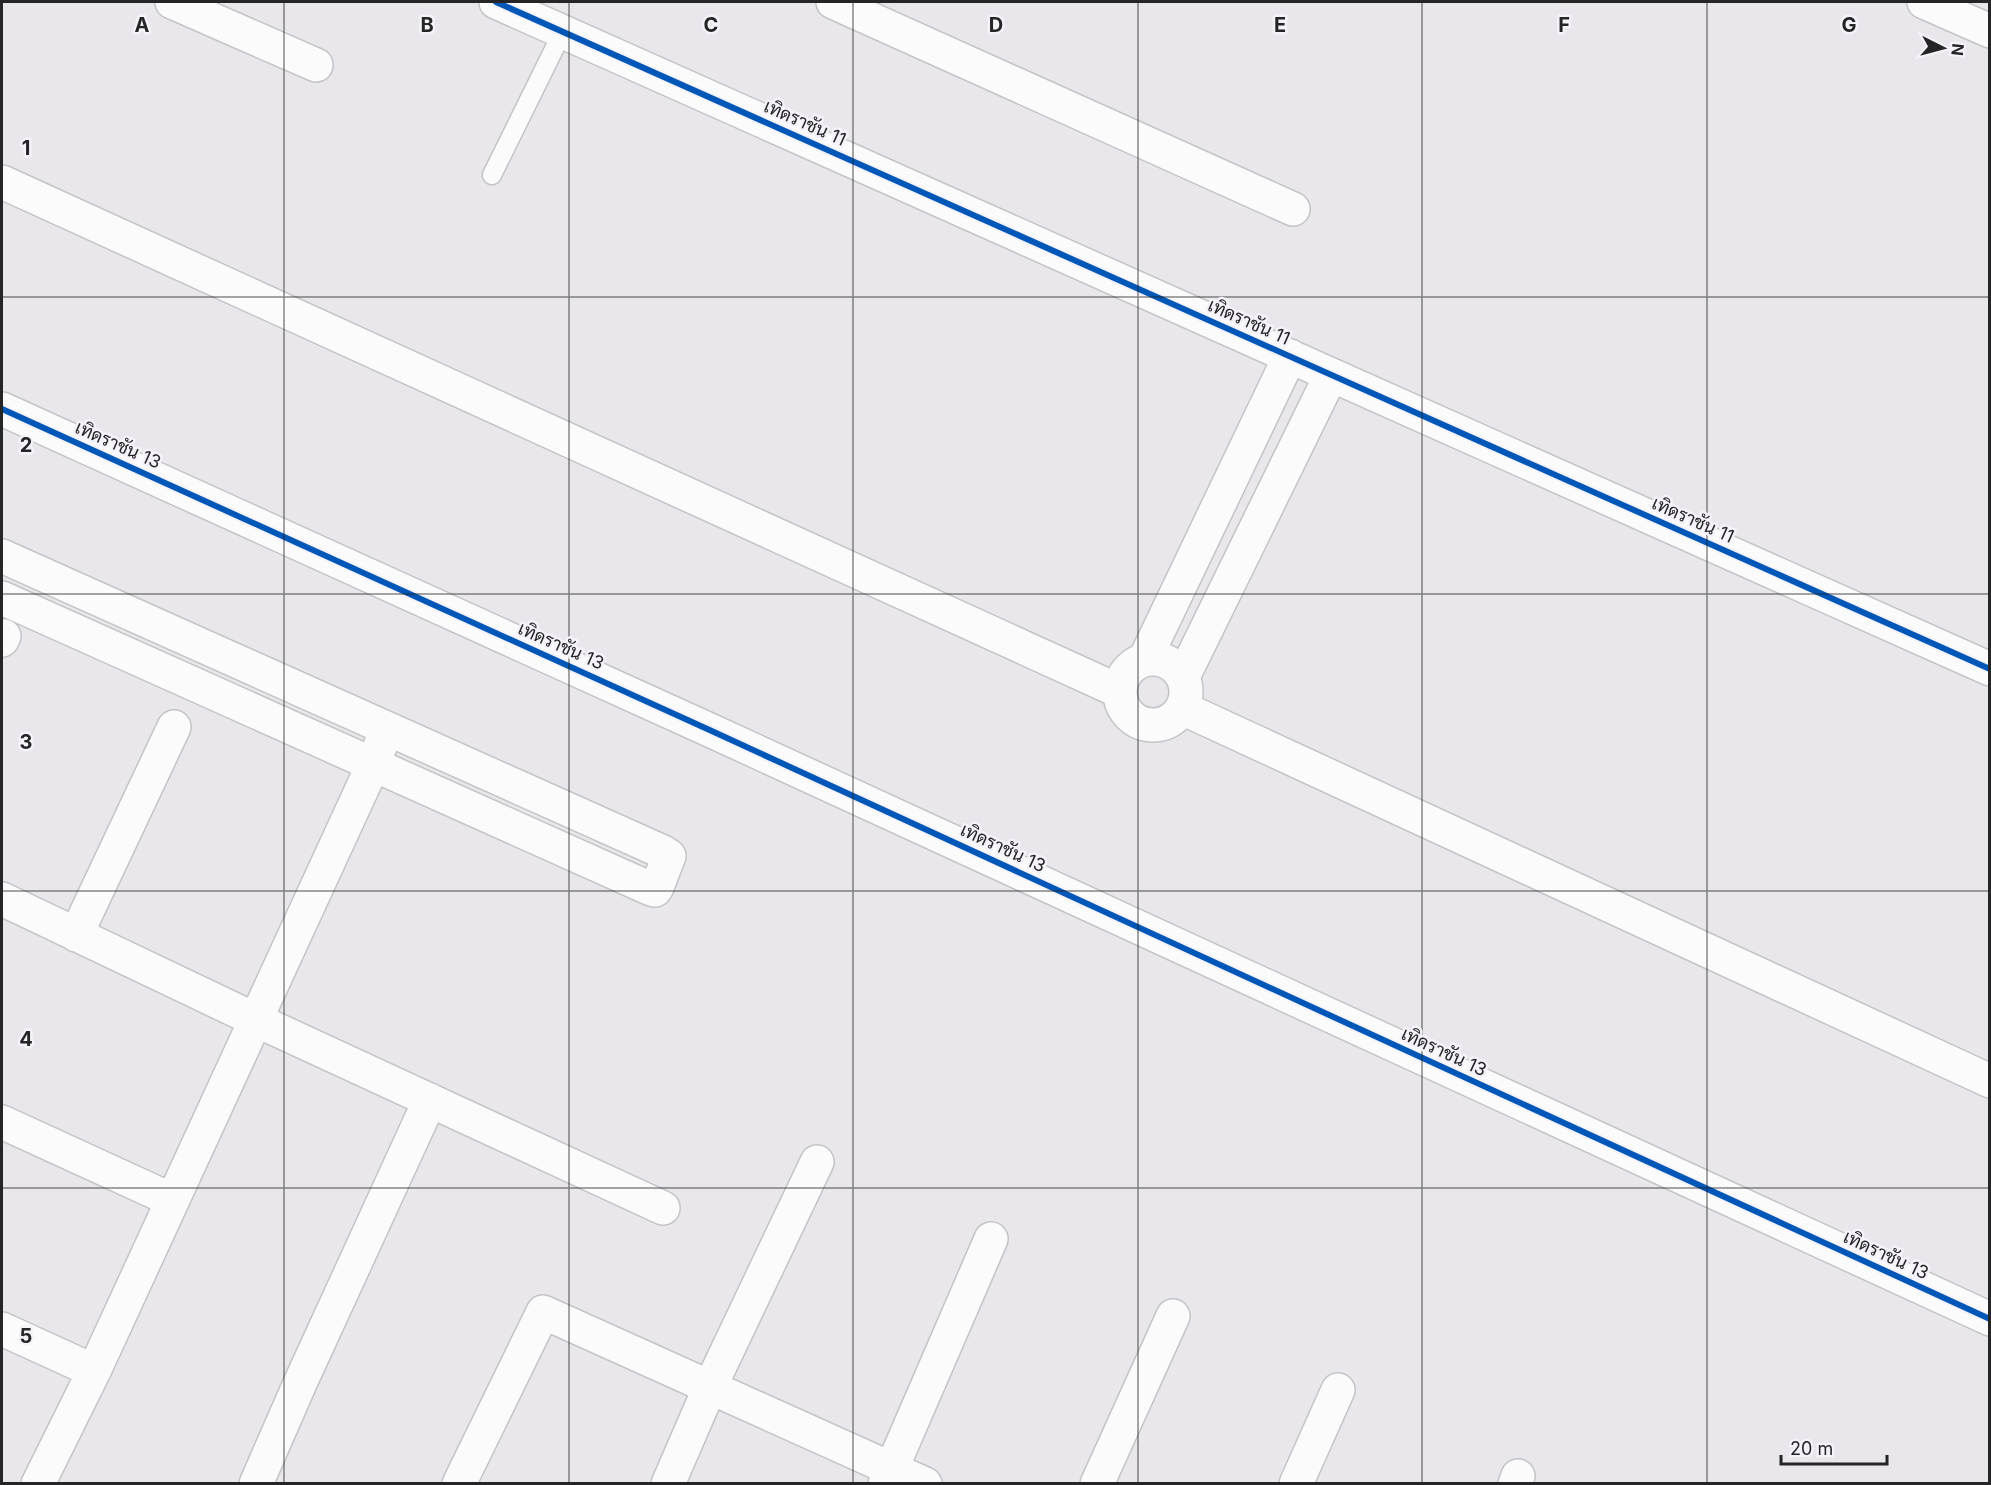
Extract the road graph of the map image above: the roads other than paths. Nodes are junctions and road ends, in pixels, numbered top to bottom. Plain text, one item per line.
1 (172, 2) edge
2 (496, 2) edge
3 (833, 2) edge
4 (1924, 2) edge
5 (1989, 31) edge
6 (563, 32) junction
7 (316, 65) dead end
8 (492, 175) dead end
9 (2, 182) edge
10 (1293, 209) dead end
11 (1290, 356) junction
12 (1331, 375) junction
13 (2, 409) edge
14 (2, 556) edge
15 (2, 598) edge
16 (1145, 659) junction
17 (1989, 669) edge
18 (1119, 691) junction
19 (1182, 693) junction
20 (174, 727) dead end
21 (386, 728) junction
22 (373, 765) junction
23 (2, 899) edge
24 (76, 935) junction
25 (256, 1020) junction
26 (1989, 1081) edge
27 (430, 1100) junction
28 (2, 1122) edge
29 (817, 1162) dead end
30 (172, 1200) junction
31 (663, 1208) dead end
32 (991, 1239) dead end
33 (1173, 1316) dead end
34 (1989, 1319) edge
35 (2, 1329) edge
36 (94, 1371) junction
37 (710, 1387) junction
38 (1338, 1390) dead end
39 (889, 1476) edge
40 (38, 1484) edge
41 (256, 1484) edge
42 (459, 1484) edge
43 (668, 1484) edge
44 (925, 1484) edge
45 (1097, 1484) edge
46 (1296, 1484) edge

1 - 7 street
2 - 6 street, เทิดราชัน 11
3 - 10 street
4 - 5 street
6 - 8 lane
6 - 11 street, เทิดราชัน 11
9 - 18 street
11 - 12 street, เทิดราชัน 11
11 - 16 street
12 - 17 street, เทิดราชัน 11
12 - 19 street
13 - 34 street, เทิดราชัน 13
14 - 21 street
15 - 22 street
16 - 18 street
16 - 19 street
18 - 19 street
19 - 26 street
20 - 24 street
21 - 22 street
21 - 22 street
22 - 25 street
23 - 24 street
24 - 25 street
25 - 27 street
25 - 30 street
27 - 31 street
27 - 41 street
28 - 30 street
29 - 37 street
30 - 36 street
32 - 39 street
33 - 45 street
35 - 36 street
36 - 40 street
37 - 39 street
37 - 42 street
37 - 43 street
38 - 46 street
39 - 44 street

